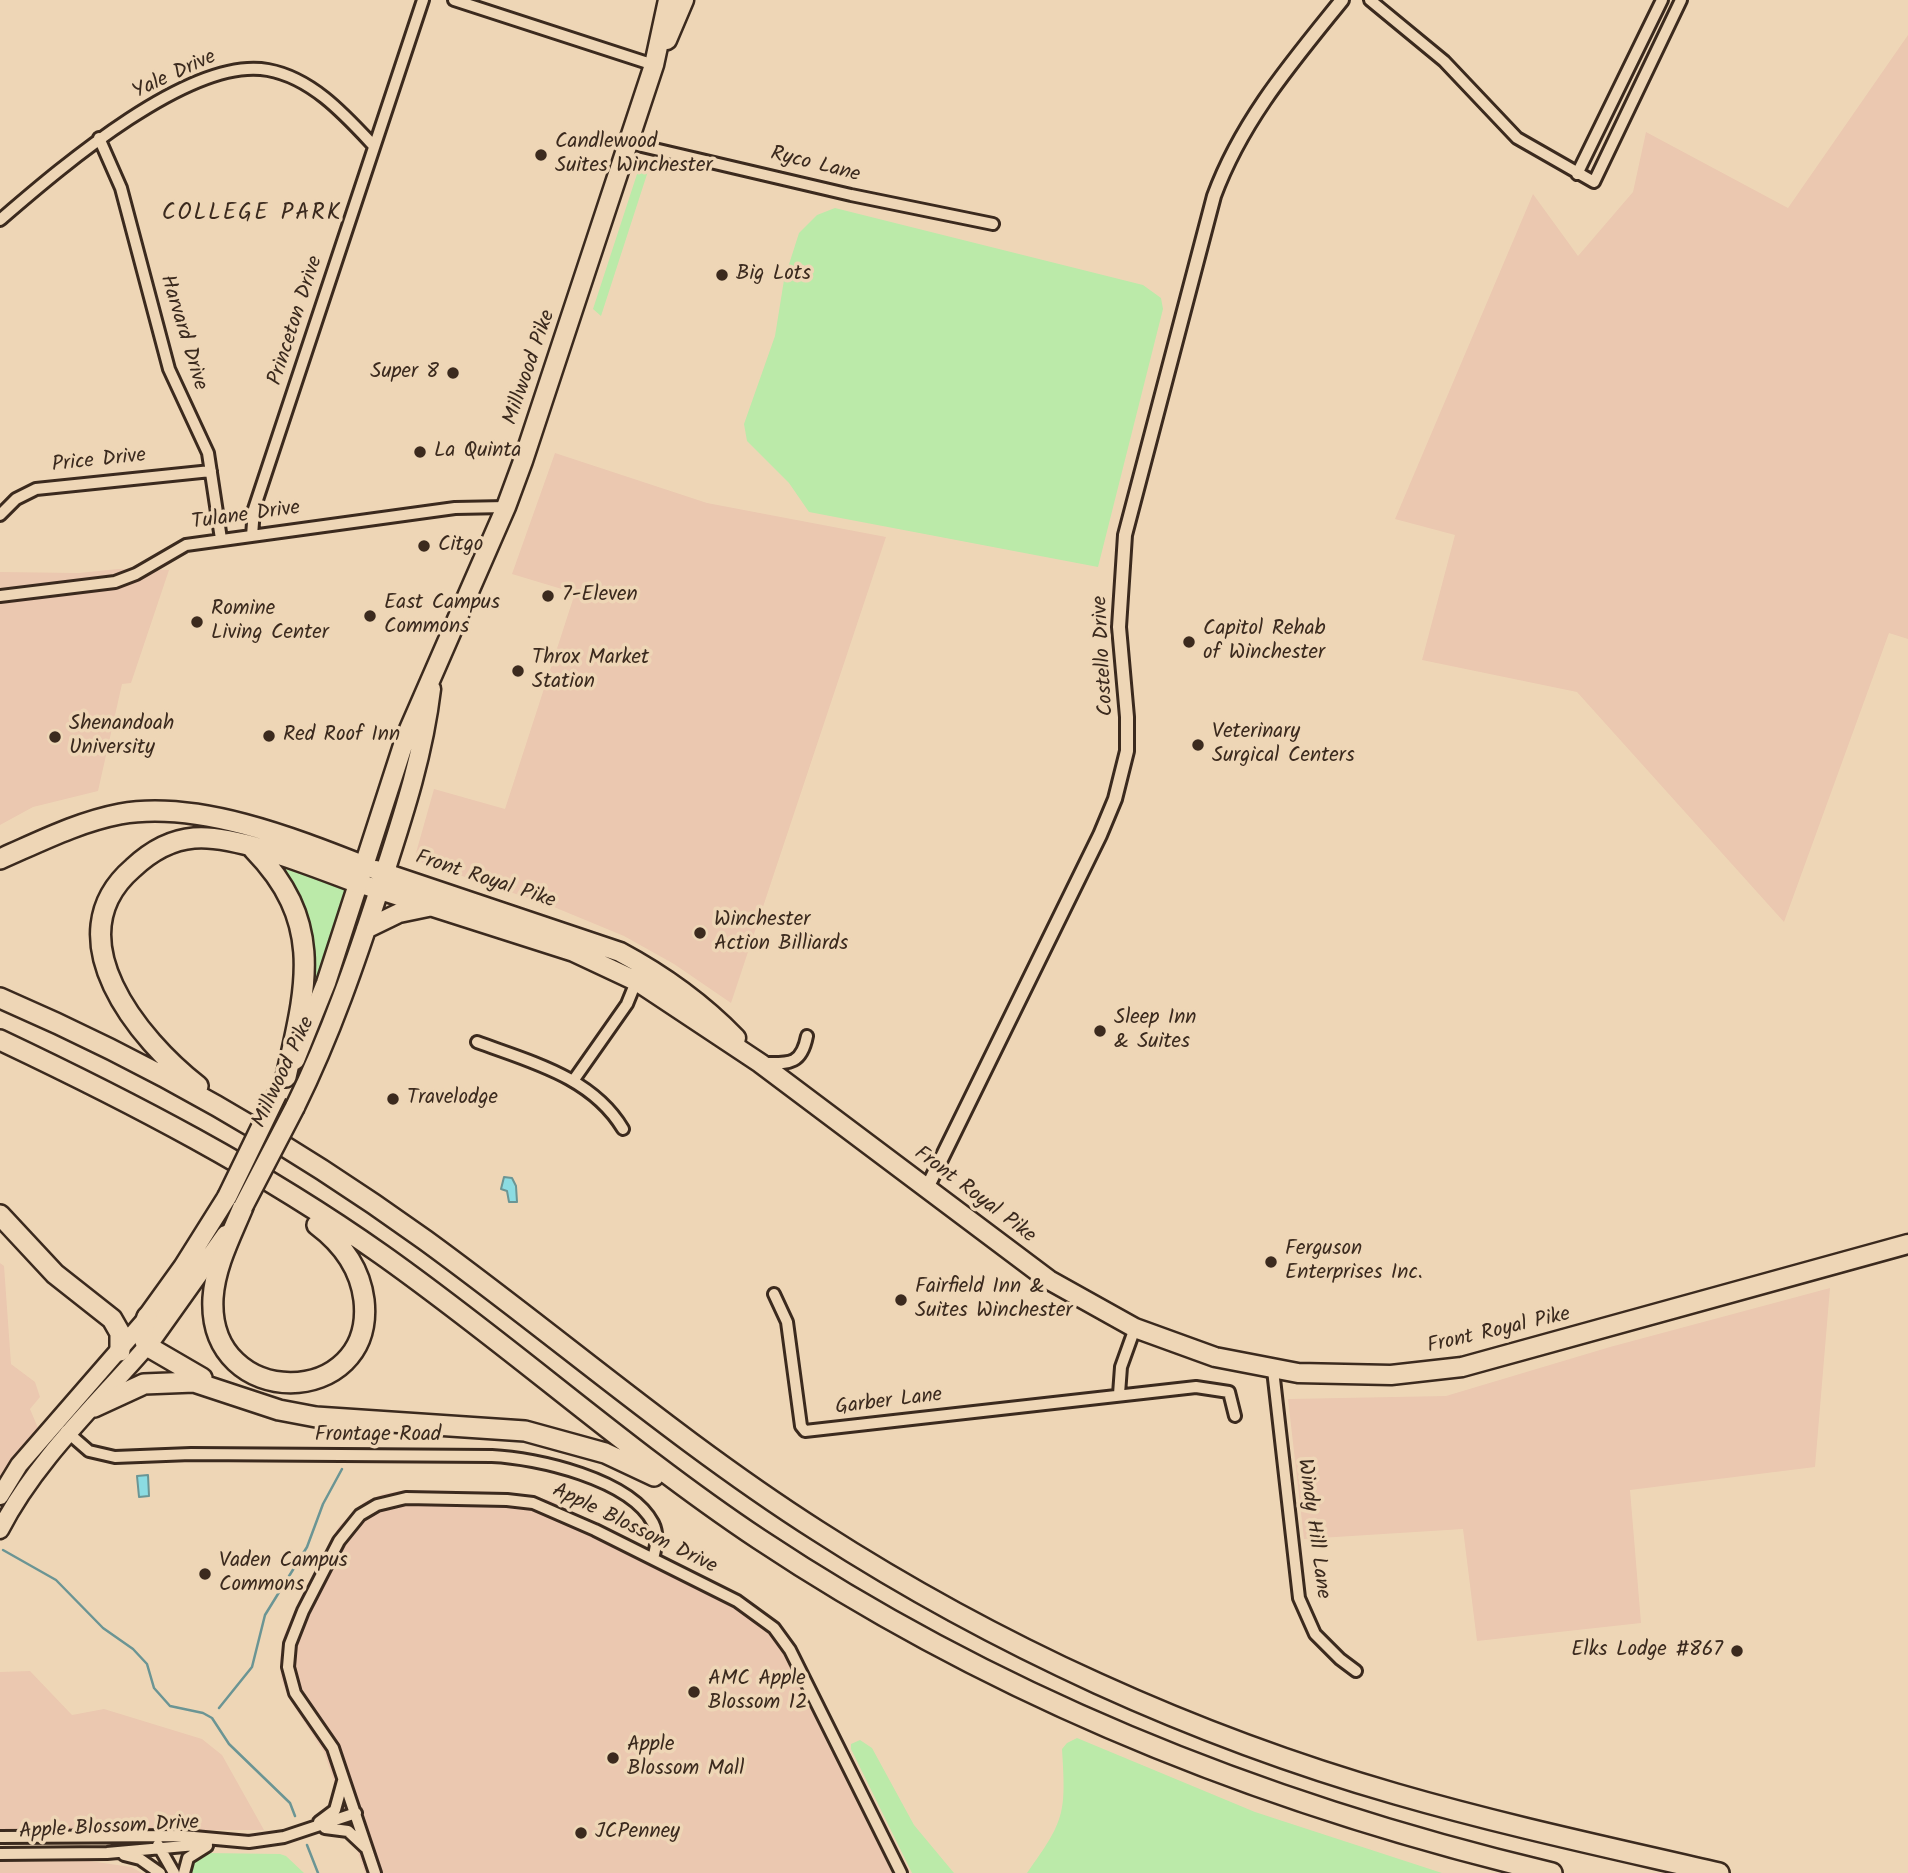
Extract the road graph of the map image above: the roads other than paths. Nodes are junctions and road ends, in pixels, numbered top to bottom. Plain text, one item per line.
1 (423, 0) edge
2 (454, 0) edge
3 (668, 0) edge
4 (684, 0) edge
5 (1342, 0) edge
6 (1370, 0) edge
7 (1662, 0) edge
8 (1681, 0) edge
9 (654, 65) junction
10 (99, 138) junction
11 (629, 143) junction
12 (374, 146) junction
13 (1577, 174) junction
14 (0, 220) edge
15 (993, 224) dead end
16 (211, 471) junction
17 (506, 507) junction
18 (0, 515) edge
19 (252, 536) junction
20 (221, 539) junction
21 (0, 596) edge
22 (433, 679) junction
23 (253, 849) junction
24 (0, 859) edge
25 (361, 874) junction
26 (382, 881) junction
27 (430, 906) junction
28 (366, 929) junction
29 (640, 963) junction
30 (638, 982) junction
31 (0, 998) edge
32 (807, 1037) dead end
33 (0, 1040) edge
34 (477, 1042) dead end
35 (760, 1063) junction
36 (573, 1081) junction
37 (282, 1086) junction
38 (623, 1129) dead end
39 (307, 1162) junction
40 (270, 1182) junction
41 (926, 1190) junction
42 (235, 1202) junction
43 (0, 1215) edge
44 (1908, 1244) edge
45 (774, 1294) dead end
46 (147, 1317) junction
47 (1135, 1328) junction
48 (147, 1346) junction
49 (120, 1351) junction
50 (1273, 1370) junction
51 (231, 1393) junction
52 (1119, 1394) junction
53 (94, 1407) junction
54 (1235, 1416) dead end
55 (63, 1429) junction
56 (0, 1496) edge
57 (731, 1520) junction
58 (0, 1530) edge
59 (653, 1559) junction
60 (1356, 1671) dead end
61 (343, 1776) junction
62 (356, 1813) junction
63 (305, 1830) junction
64 (153, 1836) junction
65 (0, 1837) edge
66 (220, 1842) junction
67 (367, 1849) junction
68 (160, 1850) junction
69 (107, 1853) junction
70 (0, 1854) edge
71 (160, 1873) edge
72 (174, 1873) edge
73 (184, 1873) edge
74 (375, 1873) edge
75 (901, 1873) edge
76 (1552, 1873) edge
77 (1719, 1873) edge

1 - 12 street, Princeton Drive
2 - 9 street
3 - 9 highway, Millwood Pike
4 - 9 highway, Millwood Pike
5 - 41 street, Costello Drive
6 - 13 street
7 - 13 street
8 - 13 street
9 - 11 highway, Millwood Pike
10 - 12 street, Yale Drive
10 - 14 street, Yale Drive
10 - 16 street, Harvard Drive
11 - 15 street, Ryco Lane
11 - 17 highway, Millwood Pike
12 - 19 street, Princeton Drive
16 - 18 street, Price Drive
16 - 20 street, Harvard Drive
17 - 19 street, Tulane Drive
17 - 22 highway, Millwood Pike
19 - 20 street, Tulane Drive
20 - 21 street, Tulane Drive
22 - 25 highway, Millwood Pike
22 - 26 highway, Millwood Pike
23 - 25 highway
23 - 37 highway
23 - 39 highway
24 - 25 highway
25 - 26 highway, Front Royal Pike
25 - 37 highway, Millwood Pike
26 - 27 highway, Front Royal Pike
26 - 28 highway, Millwood Pike
26 - 29 highway, Front Royal Pike
27 - 28 highway
27 - 30 highway, Front Royal Pike
28 - 42 highway, Millwood Pike, bridge
29 - 30 street
29 - 35 highway, Front Royal Pike
30 - 35 highway, Front Royal Pike
30 - 36 street
31 - 39 highway
32 - 35 street
33 - 40 highway
34 - 36 street
35 - 41 highway, Front Royal Pike
36 - 38 street
37 - 42 highway, Millwood Pike, bridge
39 - 77 highway
40 - 42 highway
40 - 57 highway
41 - 47 highway, Front Royal Pike
42 - 46 highway, Millwood Pike
42 - 48 highway, Millwood Pike
43 - 49 highway
44 - 50 highway, Front Royal Pike
45 - 52 street, Garber Lane
46 - 48 highway
46 - 49 main road, Millwood Pike
47 - 50 highway, Front Royal Pike
47 - 52 street
48 - 51 highway
48 - 53 main road, Millwood Pike
49 - 55 main road, Millwood Pike
50 - 60 street, Windy Hill Lane
51 - 53 highway
51 - 57 highway
52 - 54 street, Garber Lane
53 - 55 main road, Millwood Pike
55 - 56 main road
55 - 58 main road
55 - 59 street, Frontage Road
57 - 76 highway
59 - 61 street, Apple Blossom Drive
59 - 75 street, Apple Blossom Drive
61 - 62 street, Apple Blossom Drive
61 - 63 street
62 - 63 street, Apple Blossom Drive
62 - 67 street, Apple Blossom Drive
63 - 66 street, Apple Blossom Drive
63 - 67 street
64 - 65 street, Apple Blossom Drive
64 - 66 street, Apple Blossom Drive
64 - 68 street
66 - 68 street, Apple Blossom Drive
66 - 73 street
67 - 74 street, Apple Blossom Drive
68 - 69 street, Apple Blossom Drive
68 - 72 street
69 - 70 street, Apple Blossom Drive
69 - 71 street

